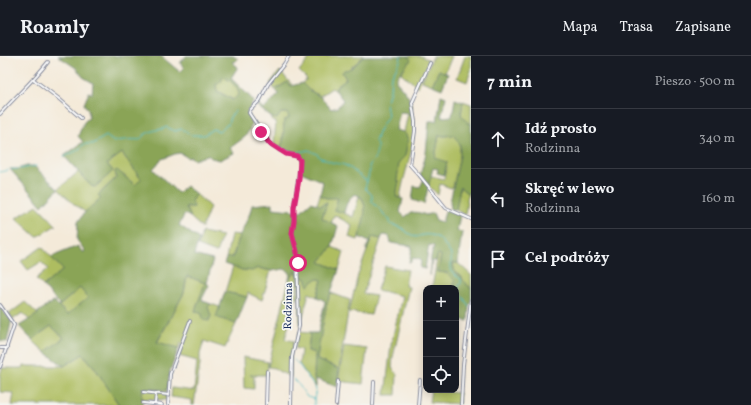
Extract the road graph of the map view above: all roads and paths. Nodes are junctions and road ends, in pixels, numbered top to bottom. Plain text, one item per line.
1 (289, 56) edge
2 (48, 62) dead end
3 (430, 63) dead end
4 (33, 79) junction
5 (0, 114) edge
6 (80, 118) dead end
7 (471, 219) edge
8 (471, 300) edge
9 (0, 305) edge
10 (190, 322) dead end
11 (0, 348) edge
12 (7, 348) junction
13 (0, 367) edge
14 (267, 371) dead end
15 (420, 380) dead end
16 (338, 381) dead end
17 (374, 382) dead end
18 (143, 392) dead end
19 (156, 394) junction
20 (169, 395) junction
21 (143, 403) dead end
22 (155, 404) junction
23 (162, 404) edge
24 (168, 405) edge
25 (266, 405) edge
26 (291, 405) edge
27 (336, 405) edge
28 (373, 405) edge
29 (418, 405) edge
30 (461, 405) edge

1 - 26 street, Rodzinna
2 - 4 street
3 - 7 street
4 - 5 street
4 - 6 street
8 - 30 street
9 - 12 street
10 - 20 street
11 - 12 street
12 - 13 street
14 - 25 street
15 - 29 street
16 - 27 street
17 - 28 street
18 - 19 street
19 - 20 street
19 - 22 street
20 - 24 street
21 - 22 street
22 - 23 street

